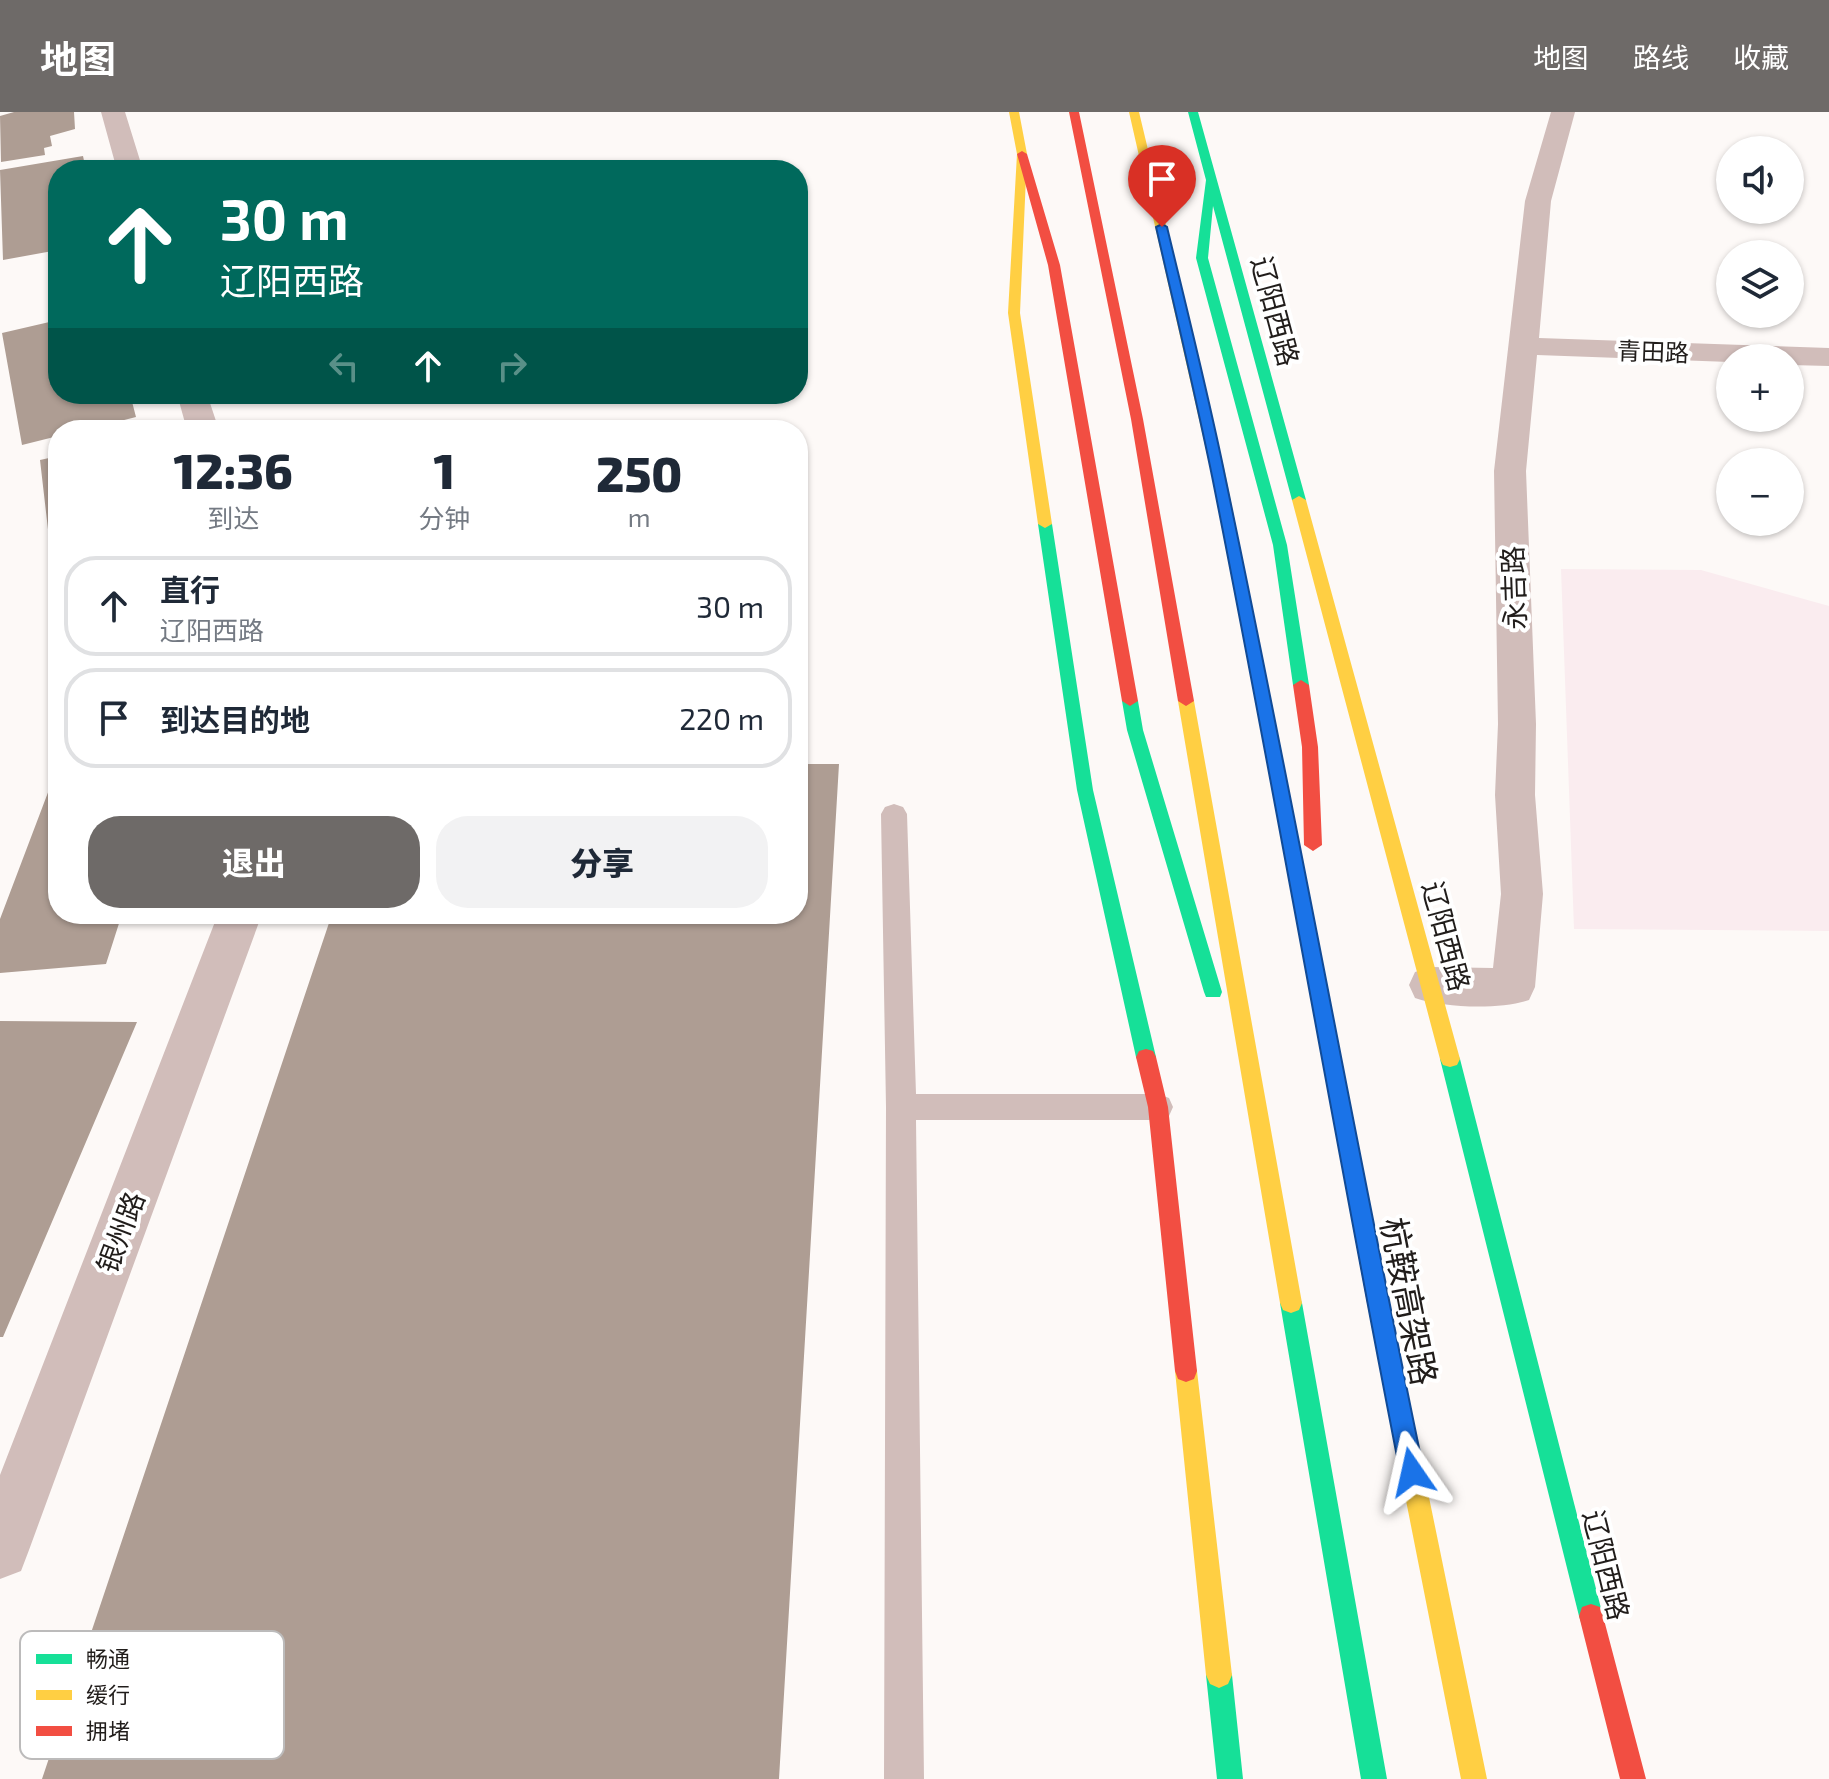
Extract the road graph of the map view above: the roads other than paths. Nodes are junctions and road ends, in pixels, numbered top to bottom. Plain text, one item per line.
1 (113, 112) edge
2 (1014, 112) edge
3 (1074, 112) edge
4 (1134, 112) edge
5 (1193, 112) edge
6 (1563, 112) edge
7 (1022, 154) junction
8 (127, 160) edge
9 (1211, 181) junction
10 (1524, 346) junction
11 (1829, 357) edge
12 (894, 814) dead end
13 (236, 924) edge
14 (1318, 979) junction
15 (1431, 985) junction
16 (901, 1107) junction
17 (1158, 1107) junction
18 (1267, 1166) junction
19 (0, 1550) edge
20 (904, 1779) edge
21 (1230, 1779) edge
22 (1374, 1779) edge
23 (1474, 1779) edge
24 (1633, 1779) edge

1 - 8 street
2 - 7 main road
3 - 18 main road
4 - 14 main road
5 - 9 main road, 辽阳西路
6 - 10 street, 永吉路
7 - 17 main road
7 - 18 main road
9 - 14 main road
9 - 15 main road, 辽阳西路
10 - 11 street, 青田路
10 - 15 street, 永吉路
12 - 16 lane
13 - 19 street, 银州路
14 - 23 main road, 杭鞍高架路
15 - 24 main road, 辽阳西路
16 - 17 lane
16 - 20 lane
17 - 21 main road
18 - 22 main road

